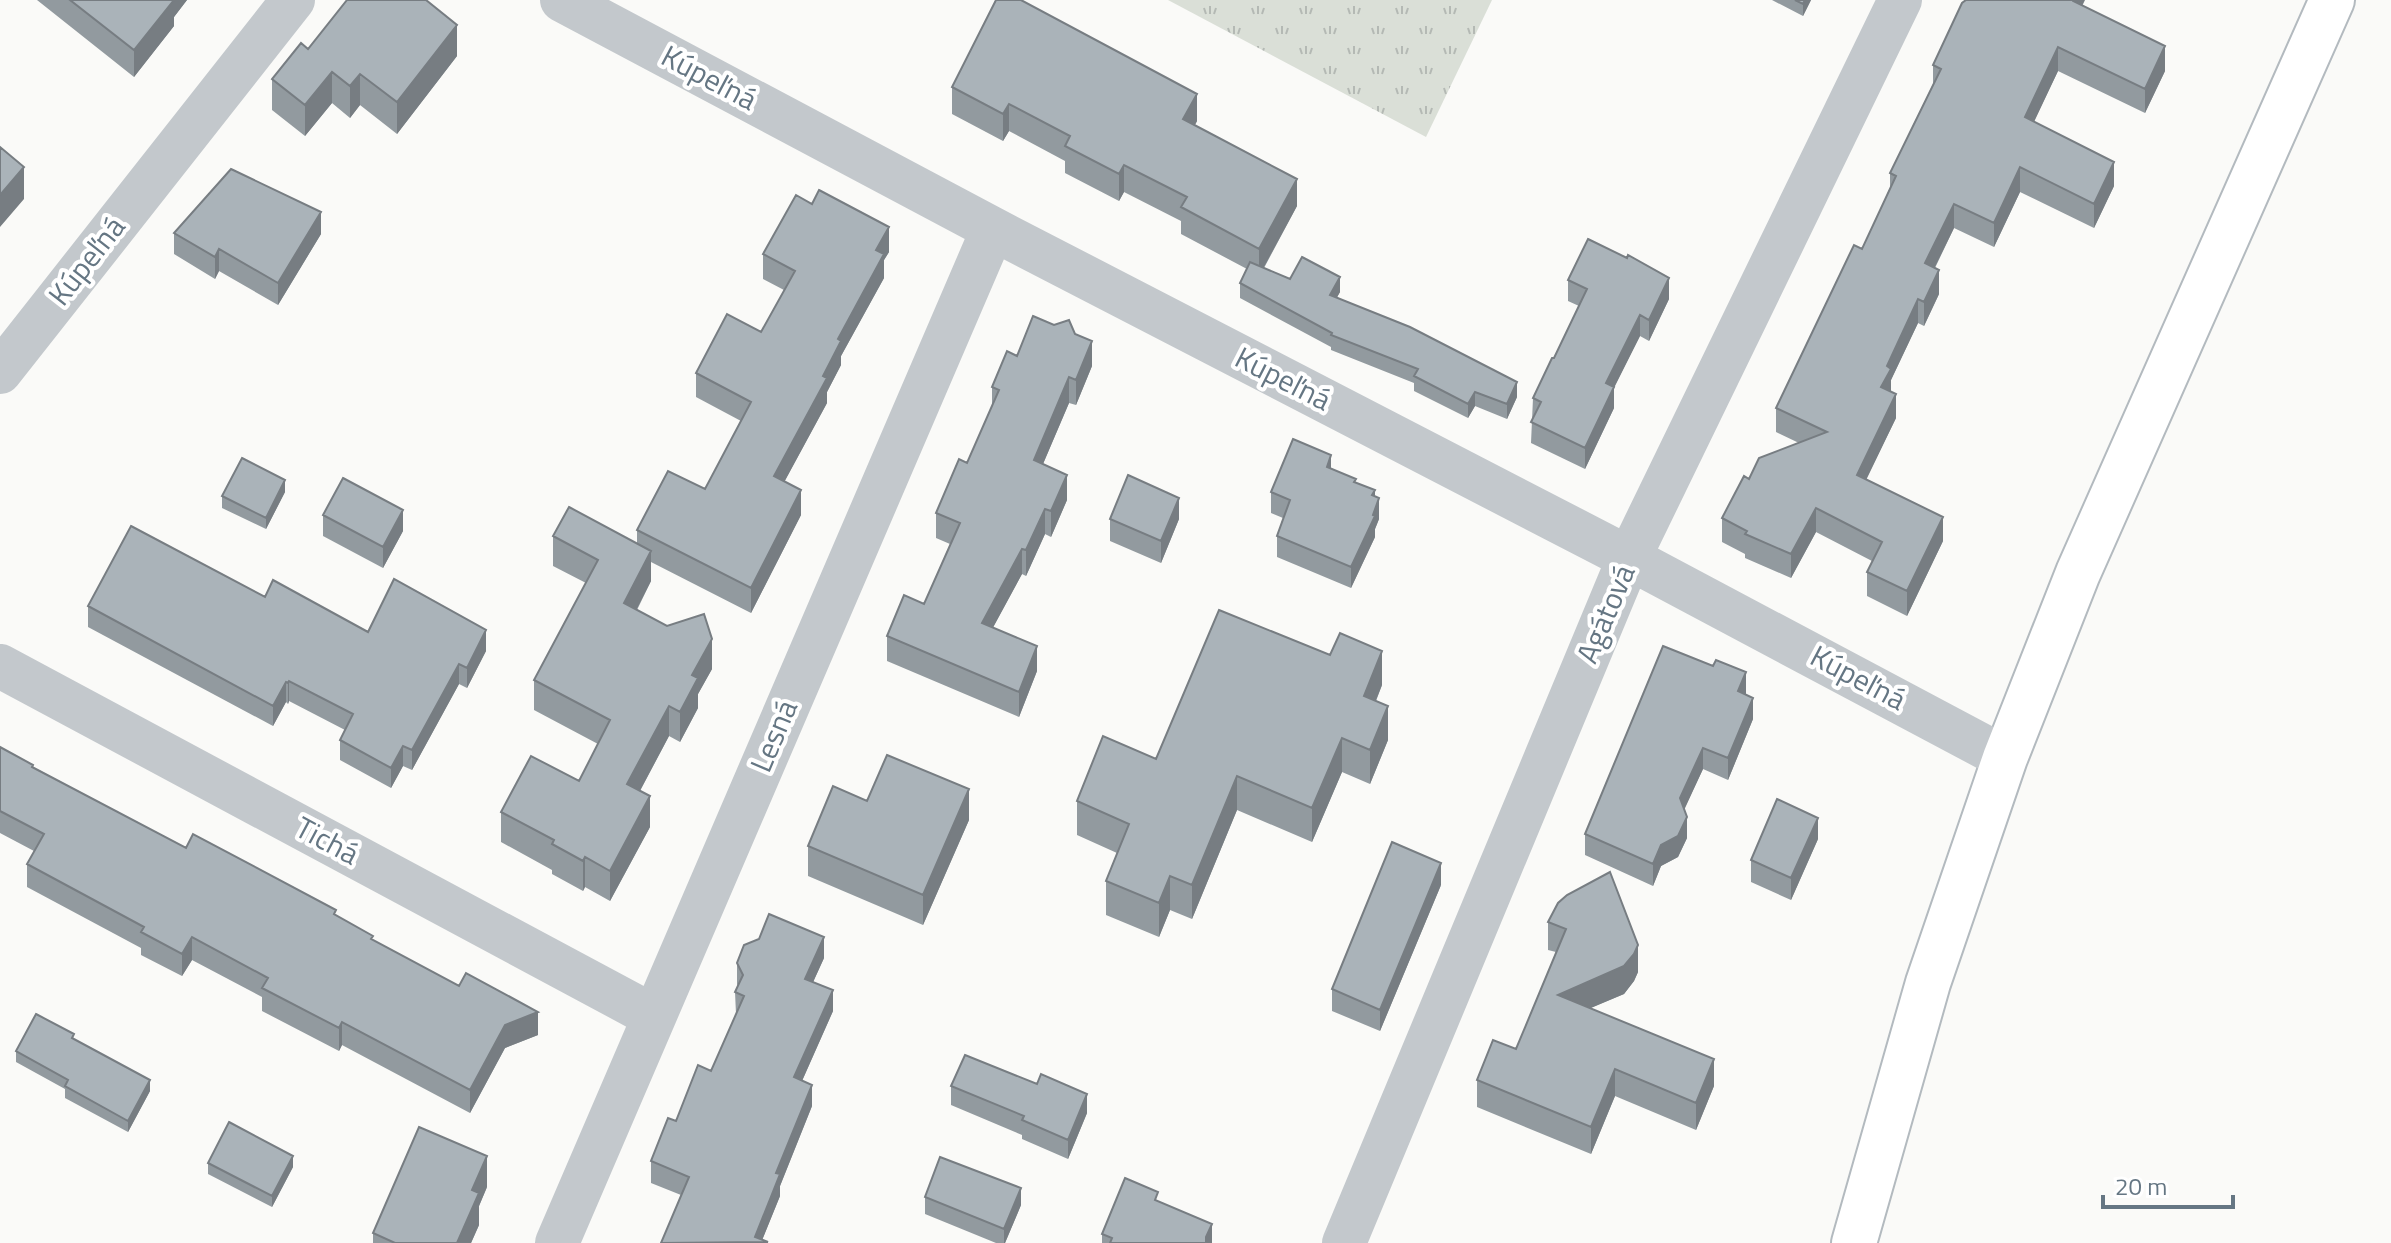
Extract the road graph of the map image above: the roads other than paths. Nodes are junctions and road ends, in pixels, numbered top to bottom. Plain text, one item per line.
1 (293, 0) edge
2 (562, 0) edge
3 (1900, 0) edge
4 (2332, 0) edge
5 (993, 229) junction
6 (0, 372) edge
7 (1629, 558) junction
8 (0, 666) edge
9 (2005, 758) junction
10 (653, 1016) junction
11 (557, 1243) edge
12 (1344, 1243) edge
13 (1854, 1243) edge

1 - 6 street, Kúpeľná
2 - 5 street, Kúpeľná
3 - 7 street, Agátová
4 - 9 street
5 - 7 street, Kúpeľná
5 - 10 street, Lesná
7 - 9 street, Kúpeľná
7 - 12 street, Agátová
8 - 10 street, Tichá
9 - 13 street
10 - 11 street, Lesná

